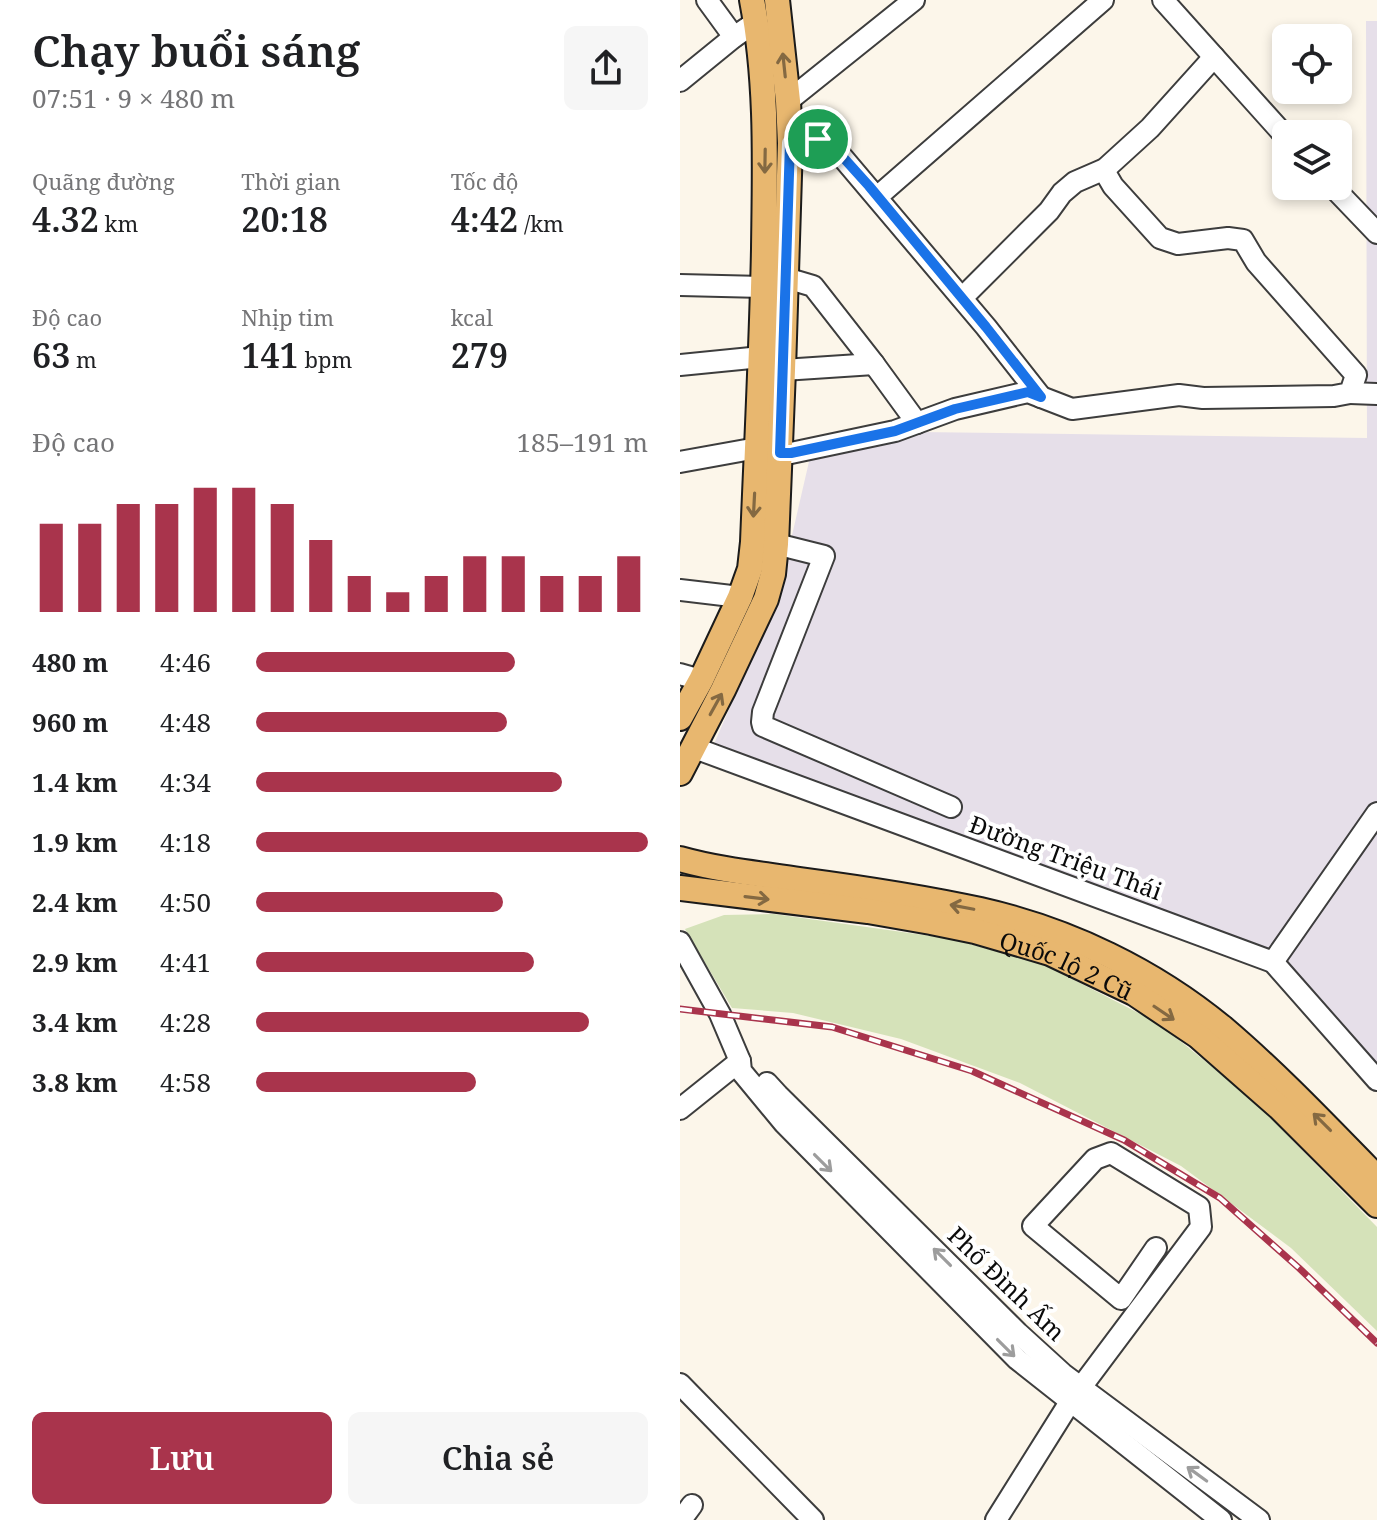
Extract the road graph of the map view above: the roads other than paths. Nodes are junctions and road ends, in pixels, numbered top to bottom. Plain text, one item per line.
1 (707, 0) edge
2 (777, 0) edge
3 (914, 0) edge
4 (1103, 0) edge
5 (1163, 0) edge
6 (754, 11) edge
7 (734, 37) junction
8 (1214, 57) junction
9 (680, 81) edge
10 (788, 101) junction
11 (1272, 121) edge
12 (790, 143) junction
13 (1105, 169) junction
14 (877, 197) junction
15 (1345, 200) edge
16 (1377, 233) edge
17 (786, 278) junction
18 (680, 285) edge
19 (763, 287) junction
20 (962, 298) junction
21 (761, 357) junction
22 (874, 364) junction
23 (680, 365) edge
24 (783, 370) junction
25 (1350, 393) junction
26 (1377, 394) edge
27 (1041, 397) junction
28 (917, 423) junction
29 (768, 450) junction
30 (680, 462) edge
31 (776, 544) junction
32 (680, 590) edge
33 (740, 597) junction
34 (691, 677) edge
35 (680, 718) edge
36 (692, 747) junction
37 (870, 772) junction
38 (680, 773) edge
39 (855, 806) junction
40 (951, 807) dead end
41 (1377, 813) edge
42 (680, 859) edge
43 (680, 888) edge
44 (680, 942) edge
45 (1273, 962) junction
46 (740, 1061) junction
47 (1377, 1080) edge
48 (680, 1109) edge
49 (1377, 1178) edge
50 (1377, 1205) edge
51 (1156, 1248) dead end
52 (680, 1384) edge
53 (1075, 1394) junction
54 (813, 1520) edge
55 (996, 1520) edge
56 (1221, 1520) edge
57 (1259, 1520) edge

1 - 7 street
10 -> 2 main road
3 - 10 street
4 - 14 street
5 - 8 street
6 - 7 street
6 -> 19 main road
7 - 9 street
8 - 11 street
8 - 13 street
10 - 12 main road
12 - 14 street
12 - 17 main road
13 - 20 street
13 - 25 street
14 - 20 street
15 - 16 street
17 - 22 street
17 - 24 main road
18 - 19 street
19 - 21 main road
20 - 27 street
21 - 23 street
21 - 29 main road
22 - 24 street
22 - 28 street
24 - 29 main road
25 - 26 street
25 - 27 street
27 - 28 street
28 - 29 street
29 - 30 street
29 - 31 main road
29 -> 33 main road
36 -> 31 main road
31 - 37 street
32 - 33 street
33 - 34 main road
34 - 35 main road
36 - 38 main road
36 - 39 street, Đường Triệu Thái
37 - 39 street
37 - 40 street
39 - 45 street, Đường Triệu Thái
41 - 45 street
49 -> 42 main road, Quốc lộ 2 Cũ
43 -> 50 main road, Quốc lộ 2 Cũ
44 - 46 street, Phố Đình Ấm
45 - 47 street, Đường Triệu Thái
46 - 48 street
46 - 53 street, Phố Đình Ấm
51 - 53 street
52 - 54 street
53 - 55 street
53 - 56 street, Phố Đình Ấm
57 -> 53 street, Phố Đình Ấm

